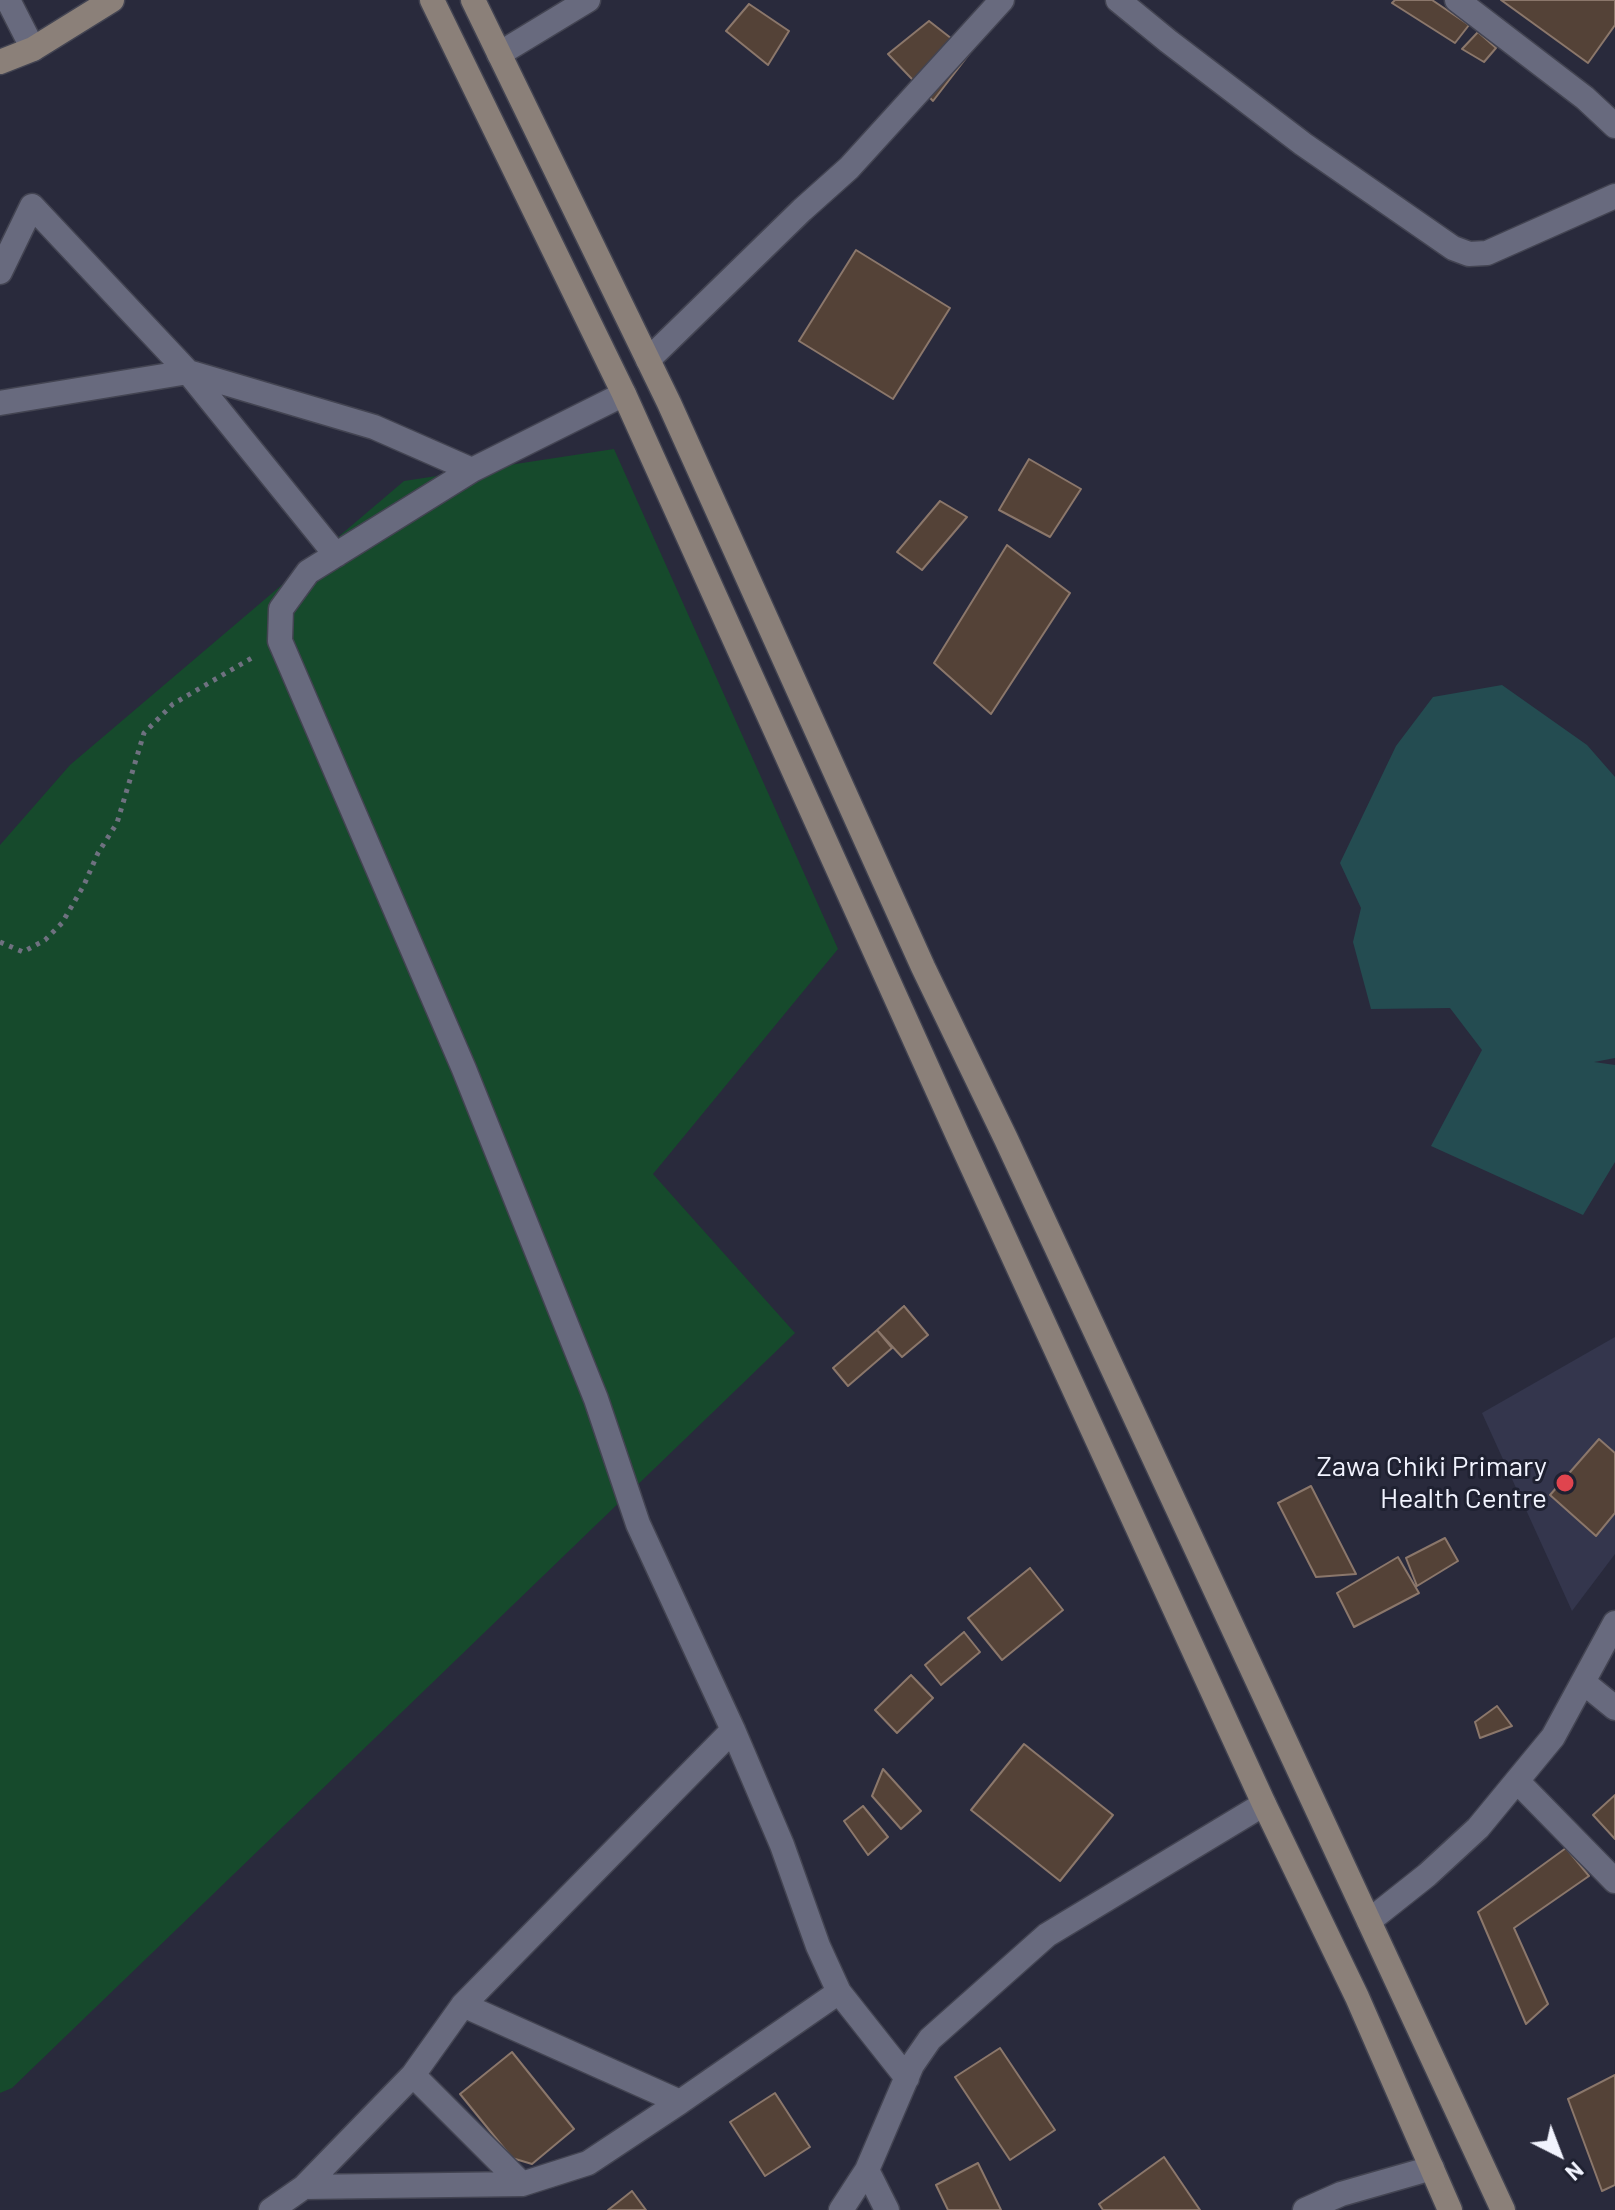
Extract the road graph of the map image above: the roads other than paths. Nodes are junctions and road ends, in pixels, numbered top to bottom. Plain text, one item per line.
1 (8, 0) edge
2 (112, 0) edge
3 (432, 0) edge
4 (473, 0) edge
5 (588, 0) edge
6 (1002, 0) edge
7 (1118, 0) edge
8 (1470, 4) edge
9 (33, 49) junction
10 (499, 54) junction
11 (0, 62) edge
12 (1615, 126) edge
13 (1615, 196) edge
14 (0, 272) edge
15 (648, 360) junction
16 (188, 372) junction
17 (624, 394) junction
18 (0, 403) edge
19 (472, 470) junction
20 (336, 555) junction
21 (1615, 1623) edge
22 (1583, 1682) junction
23 (1615, 1708) edge
24 (733, 1730) junction
25 (1517, 1781) junction
26 (1264, 1804) junction
27 (1615, 1881) edge
28 (1369, 1921) junction
29 (839, 1992) junction
30 (463, 2005) junction
31 (413, 2075) junction
32 (907, 2078) junction
33 (680, 2102) junction
34 (1432, 2168) junction
35 (867, 2170) junction
36 (522, 2184) junction
37 (304, 2187) junction
38 (271, 2210) edge
39 (841, 2210) edge
40 (887, 2210) edge
41 (1305, 2210) edge
42 (1450, 2210) edge
43 (1503, 2210) edge

1 - 9 street
2 - 9 street
3 - 17 street
4 - 10 street
5 - 10 street
6 - 15 street
7 - 13 street
8 - 12 street
9 - 11 street
10 - 15 street
14 - 16 street
15 - 28 street
16 - 18 street
16 - 19 street
16 - 20 street
17 - 19 street
17 - 26 street
19 - 20 street
20 - 24 street
21 - 22 street
22 - 23 street
22 - 25 street
24 - 29 street
24 - 30 street
25 - 27 street
25 - 28 street
26 - 32 street
26 - 34 street
28 - 43 street
29 - 32 street
29 - 33 street
30 - 31 street
30 - 33 street
31 - 36 street
31 - 37 street
32 - 35 street
33 - 36 street
34 - 41 street
34 - 42 street
35 - 39 street
35 - 40 street
36 - 37 street
37 - 38 street

